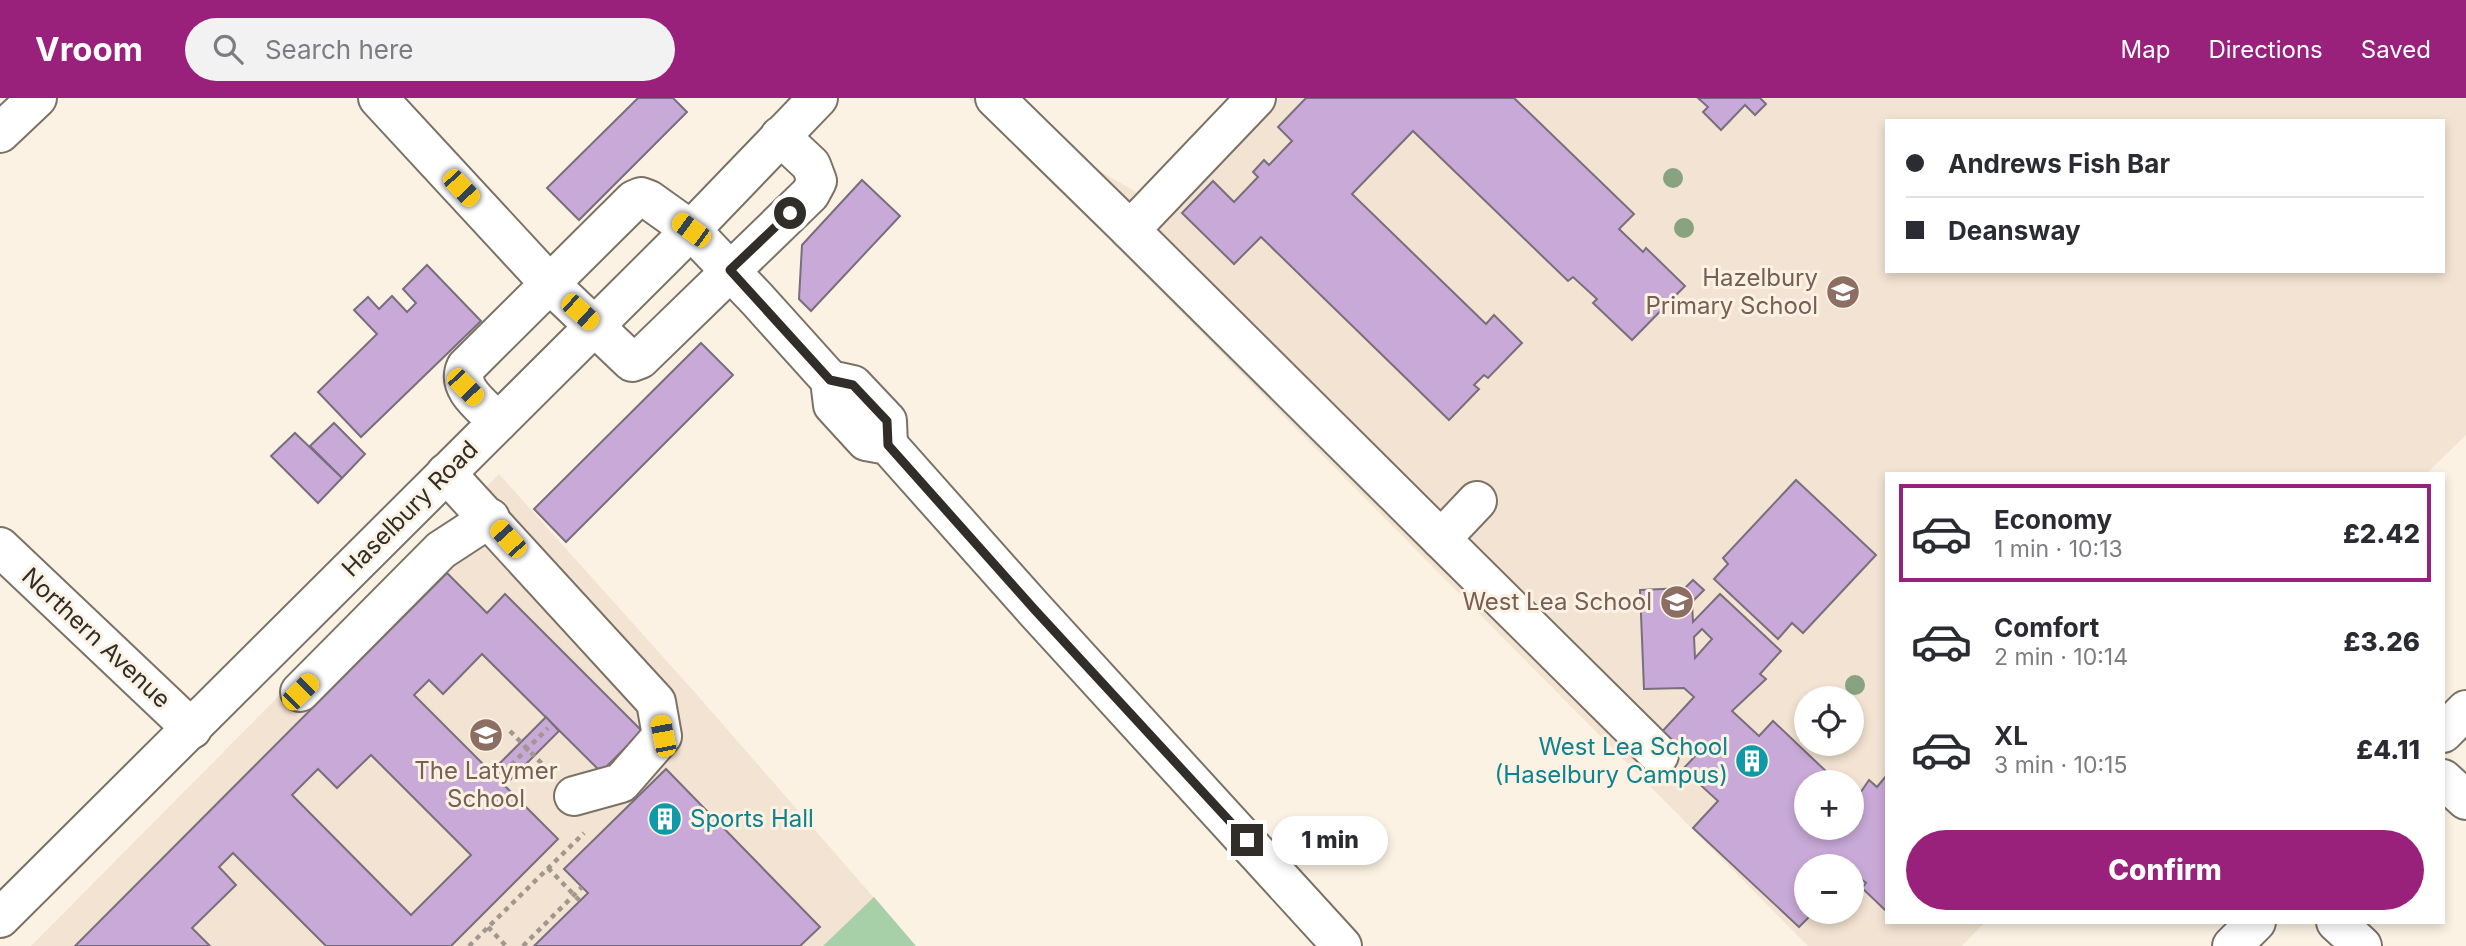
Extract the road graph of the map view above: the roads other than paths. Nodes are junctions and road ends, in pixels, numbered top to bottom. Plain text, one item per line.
1 (37, 98) edge
2 (378, 98) edge
3 (818, 98) edge
4 (995, 98) edge
5 (1256, 98) edge
6 (0, 133) edge
7 (780, 136) junction
8 (691, 230) junction
9 (1130, 230) junction
10 (730, 270) junction
11 (550, 284) junction
12 (595, 326) junction
13 (498, 422) junction
14 (446, 473) junction
15 (1477, 501) dead end
16 (490, 518) junction
17 (1441, 539) junction
18 (0, 547) edge
19 (300, 692) dead end
20 (2466, 710) edge
21 (192, 729) junction
22 (2445, 731) edge
23 (1659, 755) dead end
24 (2445, 781) edge
25 (574, 796) road end
26 (2466, 800) edge
27 (0, 918) edge
28 (2254, 924) edge
29 (2338, 924) edge
30 (1342, 946) edge
31 (2232, 946) edge
32 (2362, 946) edge

1 - 6 street
2 - 11 street
3 - 7 street, Haselbury Road
4 - 9 street
5 - 9 street
7 - 8 street, Haselbury Road
7 - 10 street
8 - 10 street
8 - 11 street
8 - 12 street, Haselbury Road
9 - 17 street
10 - 12 street
10 - 30 street
11 - 12 street
11 - 13 street
12 - 13 street, Haselbury Road
13 - 14 street, Haselbury Road
14 - 16 street
14 - 21 street, Haselbury Road
15 - 17 street
16 - 19 street
16 - 25 street
17 - 23 street
18 - 21 street, Northern Avenue
20 - 22 street
21 - 27 street, Haselbury Road
24 - 26 street
28 - 31 street
29 - 32 street

